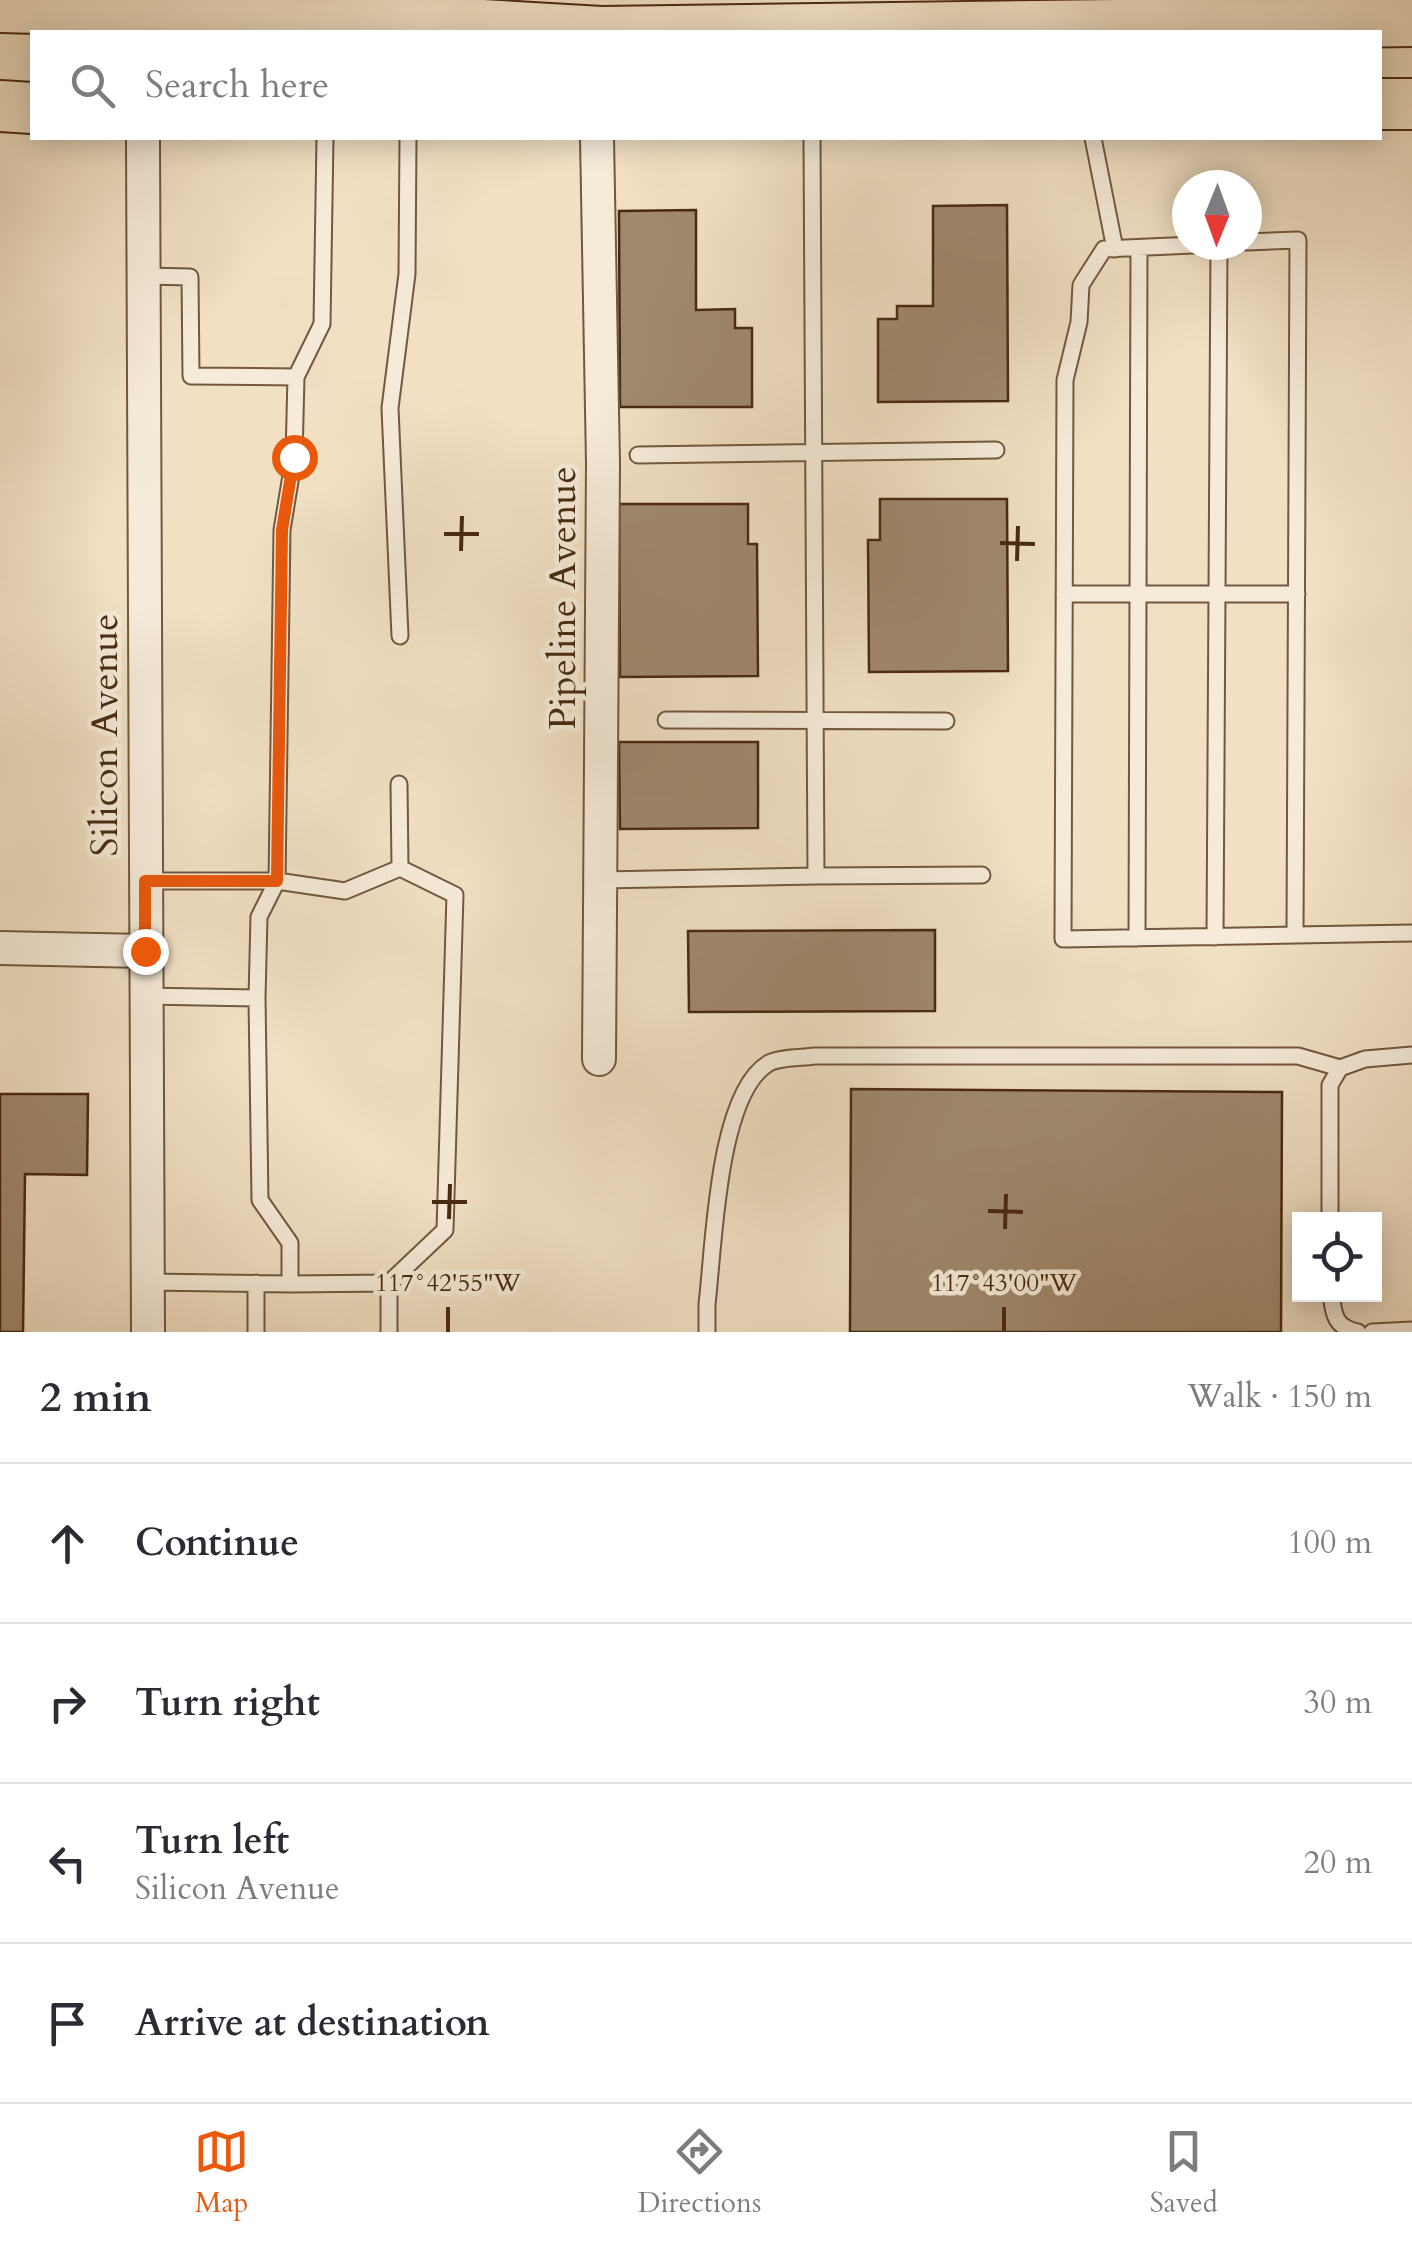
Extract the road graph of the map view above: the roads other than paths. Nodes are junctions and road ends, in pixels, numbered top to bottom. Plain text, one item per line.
1 (0, 8) edge
2 (329, 8) edge
3 (145, 11) edge
4 (1412, 20) edge
5 (578, 30) edge
6 (736, 30) edge
7 (1382, 104) edge
8 (1412, 104) edge
9 (0, 106) edge
10 (30, 108) edge
11 (142, 140) edge
12 (325, 140) edge
13 (408, 140) edge
14 (597, 140) edge
15 (812, 140) edge
16 (1093, 140) edge
17 (1262, 241) edge
18 (1172, 246) edge
19 (1139, 248) junction
20 (1115, 249) junction
21 (1218, 260) edge
22 (143, 276) junction
23 (296, 377) junction
24 (996, 450) dead end
25 (813, 452) junction
26 (638, 455) dead end
27 (1064, 594) junction
28 (1138, 594) junction
29 (1217, 594) junction
30 (1296, 594) junction
31 (400, 636) dead end
32 (666, 720) dead end
33 (815, 720) junction
34 (946, 720) dead end
35 (399, 784) dead end
36 (400, 868) junction
37 (982, 875) dead end
38 (816, 876) junction
39 (600, 880) junction
40 (145, 881) junction
41 (277, 881) junction
42 (1412, 933) edge
43 (1296, 934) junction
44 (1215, 936) junction
45 (1137, 938) junction
46 (0, 948) edge
47 (145, 951) junction
48 (145, 996) junction
49 (257, 998) junction
50 (1412, 1055) edge
51 (599, 1059) dead end
52 (1340, 1068) junction
53 (1330, 1212) edge
54 (148, 1282) junction
55 (256, 1283) junction
56 (290, 1284) junction
57 (389, 1284) junction
58 (1332, 1302) edge
59 (1412, 1330) edge
60 (148, 1332) edge
61 (256, 1332) edge
62 (389, 1332) edge
63 (707, 1332) edge
64 (1358, 1332) edge
65 (1372, 1332) edge

1 - 3 main road
2 - 3 main road
2 - 5 main road
4 - 6 main road
7 - 8 main road
9 - 10 main road
11 - 22 street, Silicon Avenue
12 - 23 lane
13 - 31 lane
14 - 39 street, Pipeline Avenue
15 - 25 lane
16 - 20 lane
17 - 30 lane
18 - 19 lane
19 - 20 lane
19 - 28 lane
20 - 27 lane
21 - 29 lane
22 - 23 lane
22 - 40 street, Silicon Avenue
23 - 41 lane
24 - 25 lane
25 - 26 lane
25 - 33 lane
27 - 28 lane
27 - 45 lane
28 - 29 lane
28 - 45 lane
29 - 30 lane
29 - 44 lane
30 - 43 lane
32 - 33 lane
33 - 34 lane
33 - 38 lane
35 - 36 lane
36 - 41 lane
36 - 57 lane
37 - 38 lane
38 - 39 lane
39 - 51 street, Pipeline Avenue
40 - 41 lane
40 - 47 street, Silicon Avenue
41 - 49 lane
42 - 43 lane
43 - 44 lane
44 - 45 lane
46 - 47 street
47 - 48 street, Silicon Avenue
48 - 49 lane
48 - 54 street, Silicon Avenue
49 - 56 lane
50 - 52 lane
52 - 53 lane
52 - 63 lane
54 - 55 lane
54 - 60 street, Silicon Avenue
55 - 56 lane
55 - 61 lane
56 - 57 lane
57 - 62 lane
58 - 64 lane
59 - 65 lane

